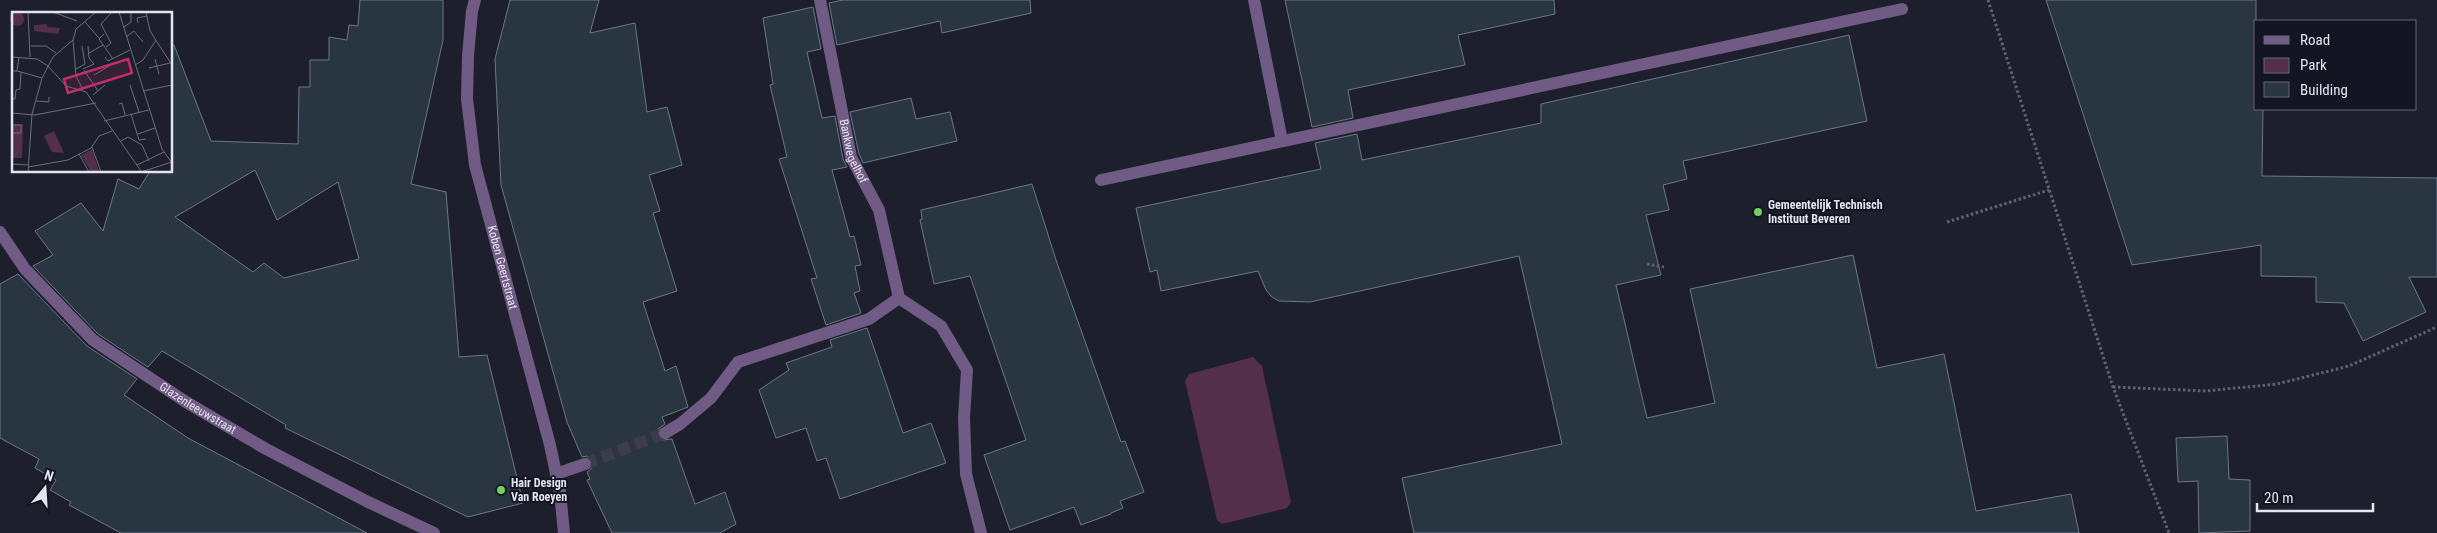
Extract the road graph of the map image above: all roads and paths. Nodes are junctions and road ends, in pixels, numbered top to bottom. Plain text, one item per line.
1 (475, 0) edge
2 (820, 0) edge
3 (1254, 0) edge
4 (1988, 0) edge
5 (1902, 9) dead end
6 (1282, 141) junction
7 (1101, 180) dead end
8 (2049, 190) junction
9 (1947, 222) dead end
10 (0, 232) edge
11 (1648, 264) dead end
12 (1664, 266) dead end
13 (899, 298) junction
14 (2437, 326) edge
15 (2113, 387) junction
16 (665, 433) tunnel mouth
17 (585, 464) tunnel mouth
18 (556, 474) junction
19 (434, 533) edge
20 (564, 533) edge
21 (981, 533) edge
22 (2169, 533) edge

1 - 18 street, Koben Geertstraat
2 - 13 street, Bankwegelhof
3 - 6 street
4 - 8 path
5 - 6 street
6 - 7 street
8 - 9 path
8 - 15 path
10 - 19 street, Glazenleeuwstraat
11 - 12 path
13 - 16 street
13 - 21 street
14 - 15 path
15 - 22 path
17 - 18 street
18 - 20 street, Koben Geertstraat

